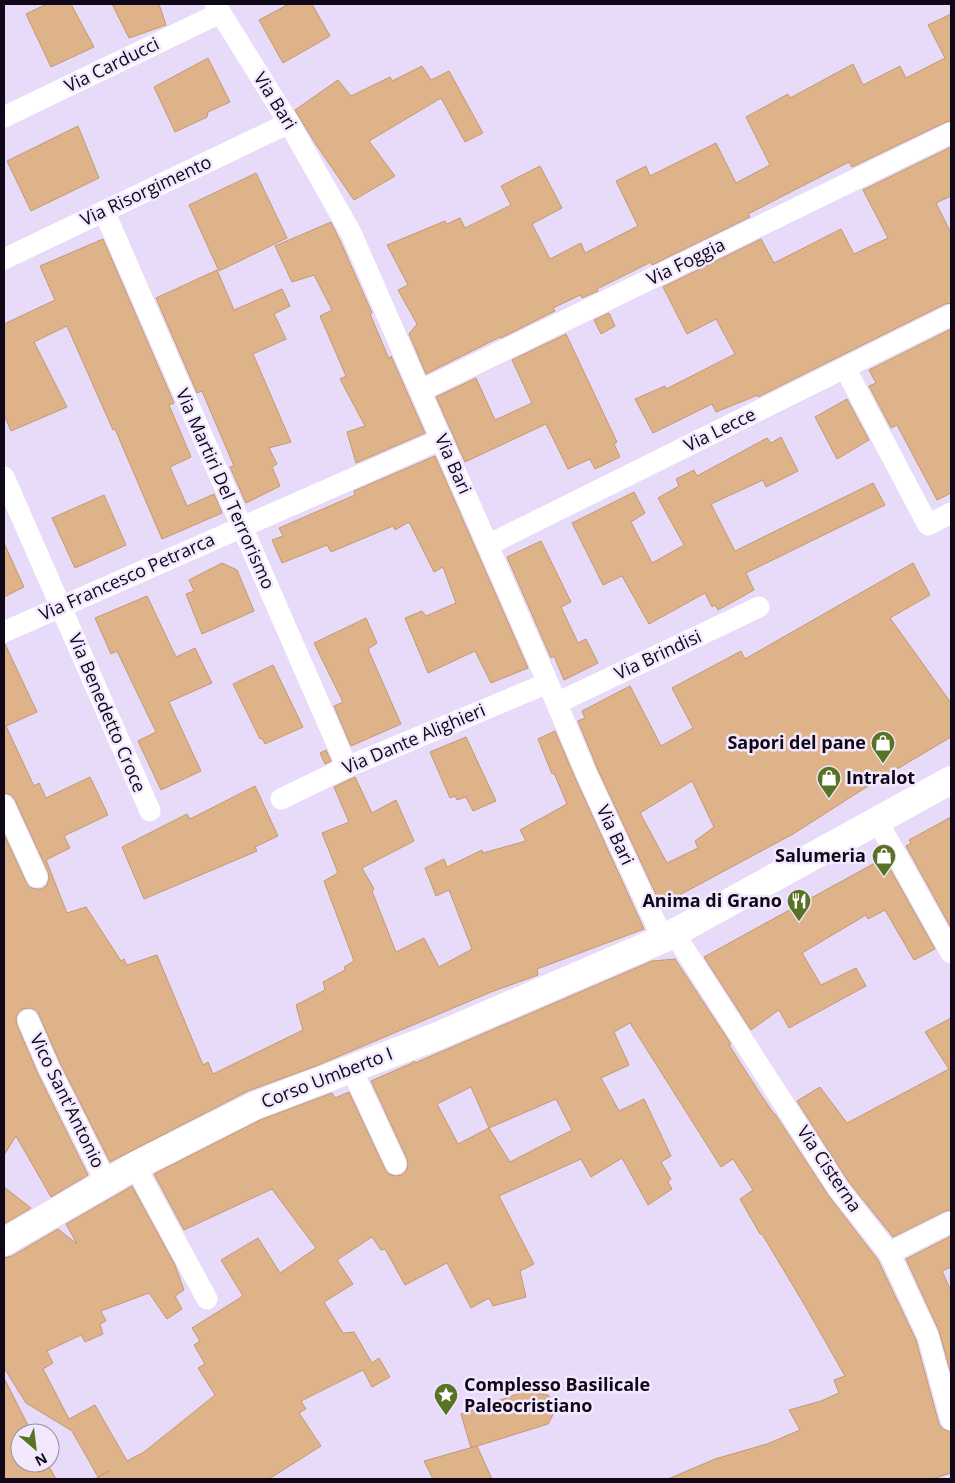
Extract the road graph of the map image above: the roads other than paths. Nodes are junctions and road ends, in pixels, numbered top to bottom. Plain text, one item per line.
1 (217, 8) edge
2 (4, 117) edge
3 (289, 123) junction
4 (951, 133) edge
5 (104, 211) junction
6 (4, 259) edge
7 (951, 315) edge
8 (845, 368) junction
9 (420, 391) junction
10 (442, 439) junction
11 (4, 477) edge
12 (951, 513) edge
13 (241, 527) junction
14 (488, 545) junction
15 (61, 606) junction
16 (758, 607) dead end
17 (4, 632) edge
18 (548, 683) junction
19 (557, 702) junction
20 (346, 767) junction
21 (951, 780) edge
22 (281, 799) dead end
23 (4, 805) edge
24 (150, 811) dead end
25 (878, 822) junction
26 (37, 877) dead end
27 (668, 936) junction
28 (951, 953) edge
29 (28, 1020) dead end
30 (352, 1070) junction
31 (396, 1164) dead end
32 (135, 1166) junction
33 (106, 1182) junction
34 (951, 1222) edge
35 (4, 1242) edge
36 (890, 1253) junction
37 (207, 1298) dead end
38 (951, 1420) edge

1 - 2 street, Via Carducci
1 - 3 street, Via Bari
3 - 5 street, Via Risorgimento
3 - 9 street, Via Bari
4 - 9 street, Via Foggia
5 - 6 street, Via Risorgimento
5 - 13 street, Via Martiri Del Terrorismo
7 - 8 street, Via Lecce
8 - 12 street
8 - 14 street, Via Lecce
9 - 10 street, Via Bari
10 - 13 street, Via Francesco Petrarca
10 - 14 street, Via Bari
11 - 15 street, Via Benedetto Croce
13 - 15 street, Via Francesco Petrarca
13 - 20 street, Via Martiri Del Terrorismo
14 - 18 street, Via Bari
15 - 17 street, Via Francesco Petrarca
15 - 24 street, Via Benedetto Croce
16 - 19 street, Via Brindisi
18 - 19 street, Via Bari
18 - 20 street, Via Dante Alighieri
19 - 27 street, Via Bari
20 - 22 street, Via Dante Alighieri
21 - 25 main road, Corso Umberto I
23 - 26 street
25 - 27 main road, Corso Umberto I
25 - 28 street
27 - 30 main road, Corso Umberto I
27 - 36 street, Via Cisterna
29 - 33 street, Vico Sant'Antonio
30 - 31 street
30 - 32 main road, Corso Umberto I
32 - 33 main road, Corso Umberto I
32 - 37 street
33 - 35 main road, Corso Umberto I
34 - 36 street
36 - 38 street, Via Cisterna

